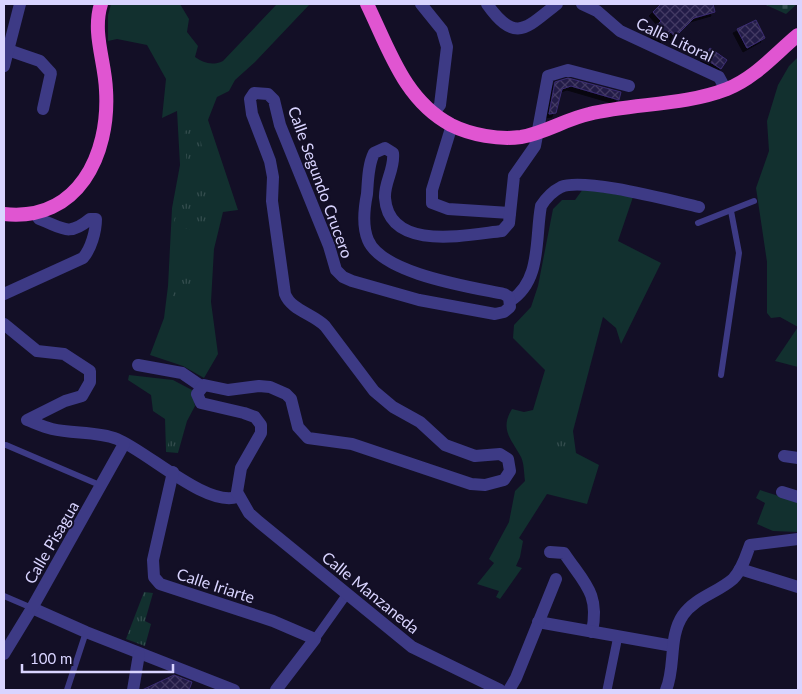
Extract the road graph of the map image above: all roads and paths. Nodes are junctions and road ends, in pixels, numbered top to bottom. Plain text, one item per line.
1 (20, 4) edge
2 (102, 4) edge
3 (367, 4) edge
4 (421, 4) edge
5 (487, 4) edge
6 (557, 4) edge
7 (582, 4) edge
8 (798, 35) edge
9 (8, 50) junction
10 (4, 66) edge
11 (629, 86) dead end
12 (726, 90) junction
13 (43, 109) dead end
14 (434, 114) junction
15 (452, 125) junction
16 (537, 132) junction
17 (754, 201) dead end
18 (699, 207) dead end
19 (731, 211) junction
20 (510, 213) junction
21 (4, 214) edge
22 (36, 214) junction
23 (698, 223) dead end
24 (4, 294) edge
25 (510, 301) junction
26 (4, 324) edge
27 (138, 365) dead end
28 (721, 375) dead end
29 (201, 386) junction
30 (6, 444) dead end
31 (124, 444) junction
32 (784, 456) dead end
33 (798, 458) edge
34 (174, 472) junction
35 (102, 486) junction
36 (782, 492) dead end
37 (238, 497) junction
38 (798, 497) edge
39 (798, 539) edge
40 (550, 552) dead end
41 (740, 569) junction
42 (556, 579) dead end
43 (798, 587) edge
44 (347, 594) junction
45 (4, 596) edge
46 (32, 608) junction
47 (538, 622) junction
48 (86, 632) junction
49 (592, 632) junction
50 (618, 636) junction
51 (315, 639) junction
52 (673, 646) junction
53 (4, 654) edge
54 (139, 654) junction
55 (67, 690) edge
56 (133, 690) edge
57 (234, 690) edge
58 (276, 690) edge
59 (500, 690) edge
60 (509, 690) edge
61 (607, 690) edge
62 (666, 690) edge

1 - 9 street
2 - 22 highway
3 - 14 highway
4 - 14 street
5 - 6 street
7 - 12 street, Calle Litoral
8 - 12 highway
9 - 10 street
9 - 13 street
11 - 16 street, Calle Segundo Crucero
12 - 16 highway
14 - 15 highway
15 - 16 highway
15 - 20 street
16 - 20 street, Calle Segundo Crucero
17 - 19 lane
18 - 25 street
19 - 23 lane
19 - 28 lane
20 - 25 street, Calle Segundo Crucero
21 - 22 highway
22 - 24 street
25 - 29 street, Calle Segundo Crucero
26 - 31 street
27 - 29 street
29 - 37 street
30 - 35 lane
31 - 34 street
31 - 35 street, Calle Pisagua
32 - 33 street
34 - 37 street
34 - 51 street, Calle Iriarte
35 - 46 street, Calle Pisagua
36 - 38 street
37 - 44 street, Calle Manzaneda
39 - 41 street
40 - 49 street
41 - 43 street
41 - 52 street
42 - 47 street
44 - 51 street
44 - 59 street, Calle Manzaneda
45 - 46 lane
46 - 48 street
46 - 53 street, Calle Pisagua
47 - 49 street
47 - 60 street
48 - 54 street
48 - 55 lane
49 - 50 street
50 - 52 street
50 - 61 street
51 - 58 street
52 - 62 street
54 - 56 street
54 - 57 street

